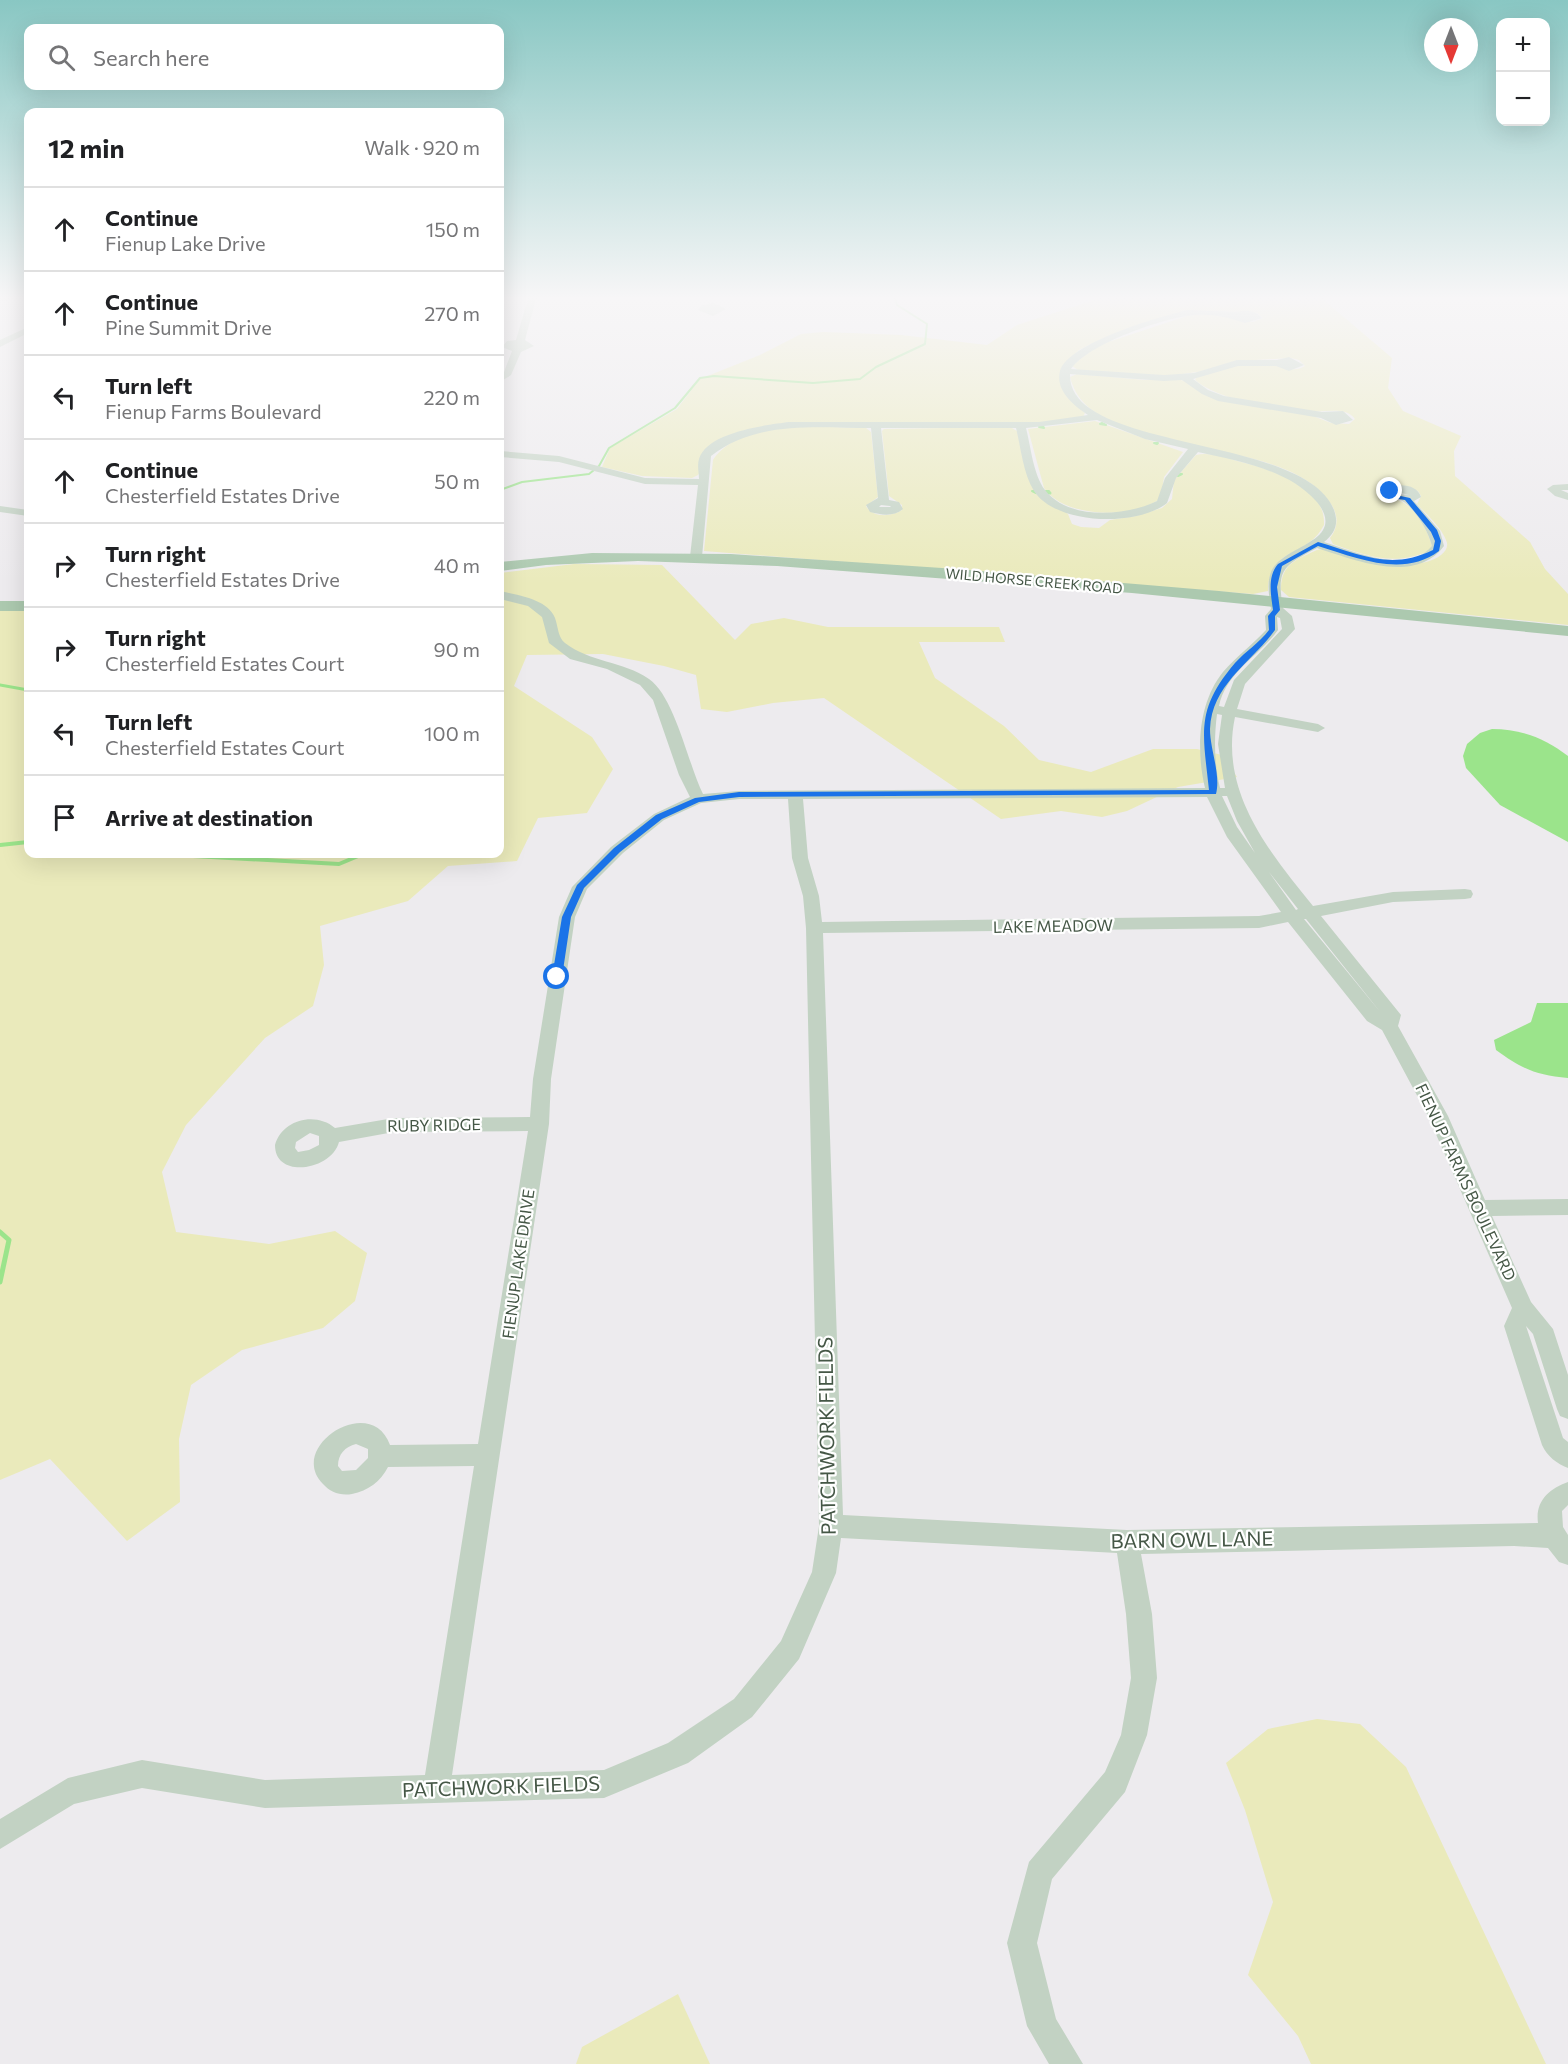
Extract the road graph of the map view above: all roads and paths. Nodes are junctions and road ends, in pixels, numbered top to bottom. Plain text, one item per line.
1 (1069, 391) edge
2 (1203, 391) edge
3 (1325, 416) dead end
4 (1097, 417) junction
5 (876, 425) junction
6 (1020, 425) junction
7 (1194, 449) junction
8 (504, 454) edge
9 (704, 482) junction
10 (1568, 487) edge
11 (1568, 497) edge
12 (1407, 499) dead end
13 (884, 501) dead end
14 (0, 509) edge
15 (24, 512) edge
16 (1318, 544) junction
17 (696, 557) junction
18 (504, 566) edge
19 (504, 596) edge
20 (0, 606) edge
21 (24, 606) edge
22 (1276, 607) junction
23 (1568, 631) edge
24 (1211, 708) junction
25 (1229, 712) junction
26 (1318, 728) dead end
27 (1233, 792) junction
28 (1214, 793) junction
29 (795, 795) junction
30 (698, 800) junction
31 (1465, 894) dead end
32 (1310, 913) junction
33 (1292, 916) junction
34 (814, 928) junction
35 (1389, 1026) junction
36 (538, 1124) junction
37 (330, 1136) dead end
38 (1568, 1207) edge
39 (1479, 1208) junction
40 (1523, 1308) junction
41 (1568, 1409) edge
42 (489, 1455) junction
43 (381, 1456) dead end
44 (1568, 1457) edge
45 (1568, 1493) edge
46 (831, 1526) junction
47 (1127, 1542) junction
48 (1561, 1544) edge
49 (436, 1790) junction
50 (0, 1836) edge
51 (1067, 2064) edge

1 - 4 street
2 - 3 street
4 - 6 street
4 - 7 street
5 - 6 street
5 - 9 street
5 - 13 street
6 - 7 street
7 - 16 street
8 - 9 street
9 - 17 street
10 - 11 street
12 - 16 street
14 - 15 street
16 - 22 street
17 - 18 main road, WILD HORSE CREEK ROAD
17 - 22 main road, WILD HORSE CREEK ROAD
19 - 30 street
20 - 21 main road
22 - 23 main road, WILD HORSE CREEK ROAD
22 - 24 street, FIENUP FARMS BOULEVARD
22 - 25 street, FIENUP FARMS BOULEVARD
24 - 25 street
24 - 28 street, FIENUP FARMS BOULEVARD
25 - 26 street
25 - 27 street, FIENUP FARMS BOULEVARD
27 - 28 street, FIENUP LAKE DRIVE
27 - 32 street, FIENUP FARMS BOULEVARD
28 - 29 street, FIENUP LAKE DRIVE
28 - 33 street, FIENUP FARMS BOULEVARD
29 - 30 street, FIENUP LAKE DRIVE
29 - 34 street, PATCHWORK FIELDS
30 - 36 street, FIENUP LAKE DRIVE
31 - 32 street, LAKE MEADOW
32 - 33 street, LAKE MEADOW
32 - 35 street, FIENUP FARMS BOULEVARD
33 - 34 street, LAKE MEADOW
33 - 35 street, FIENUP FARMS BOULEVARD
34 - 46 street, PATCHWORK FIELDS
35 - 39 street, FIENUP FARMS BOULEVARD
36 - 37 street, RUBY RIDGE
36 - 42 street, FIENUP LAKE DRIVE
38 - 39 street
39 - 40 street, FIENUP FARMS BOULEVARD
40 - 41 street, FIENUP FARMS BOULEVARD
40 - 44 street
42 - 43 street
42 - 49 street, FIENUP LAKE DRIVE
45 - 48 street
46 - 47 street, BARN OWL LANE
46 - 49 street, PATCHWORK FIELDS
47 - 48 street, BARN OWL LANE
47 - 51 street
49 - 50 street, PATCHWORK FIELDS

